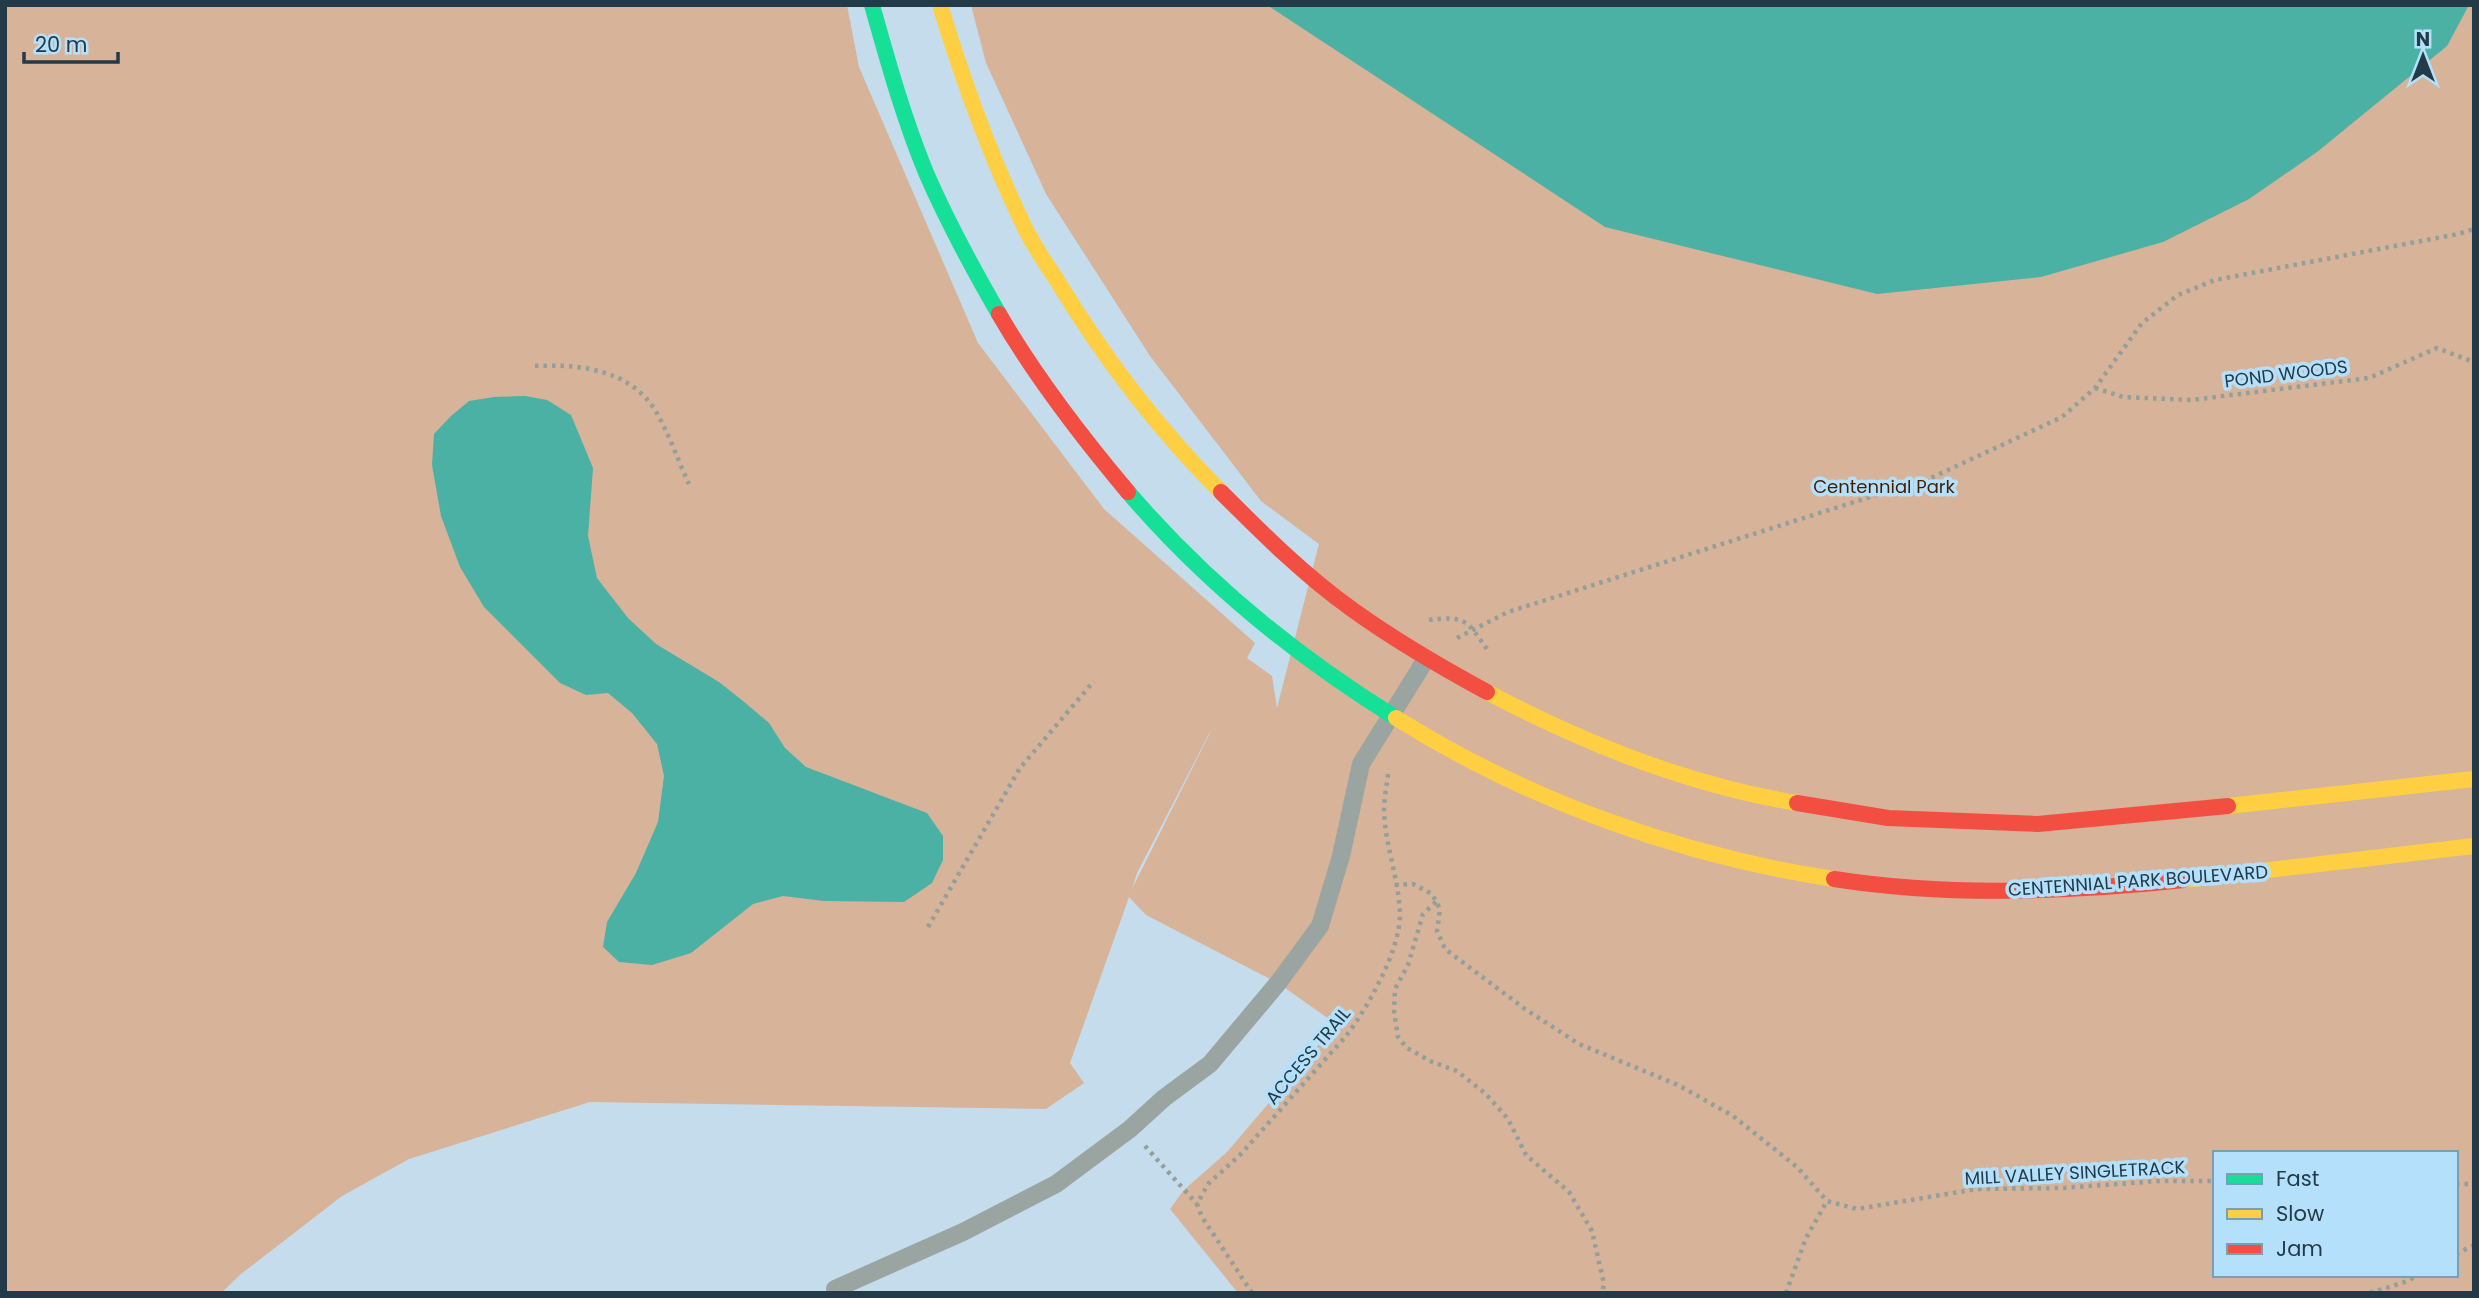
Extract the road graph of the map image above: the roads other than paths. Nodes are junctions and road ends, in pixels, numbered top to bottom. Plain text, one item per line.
1 (872, 5) edge
2 (940, 5) edge
3 (1426, 659) junction
4 (1391, 716) junction
5 (2474, 779) edge
6 (2474, 846) edge
7 (835, 1289) dead end

1 - 4 street, CENTENNIAL PARK BOULEVARD
2 - 3 street
3 - 4 lane
3 - 5 street
4 - 6 street, CENTENNIAL PARK BOULEVARD
4 - 7 lane

